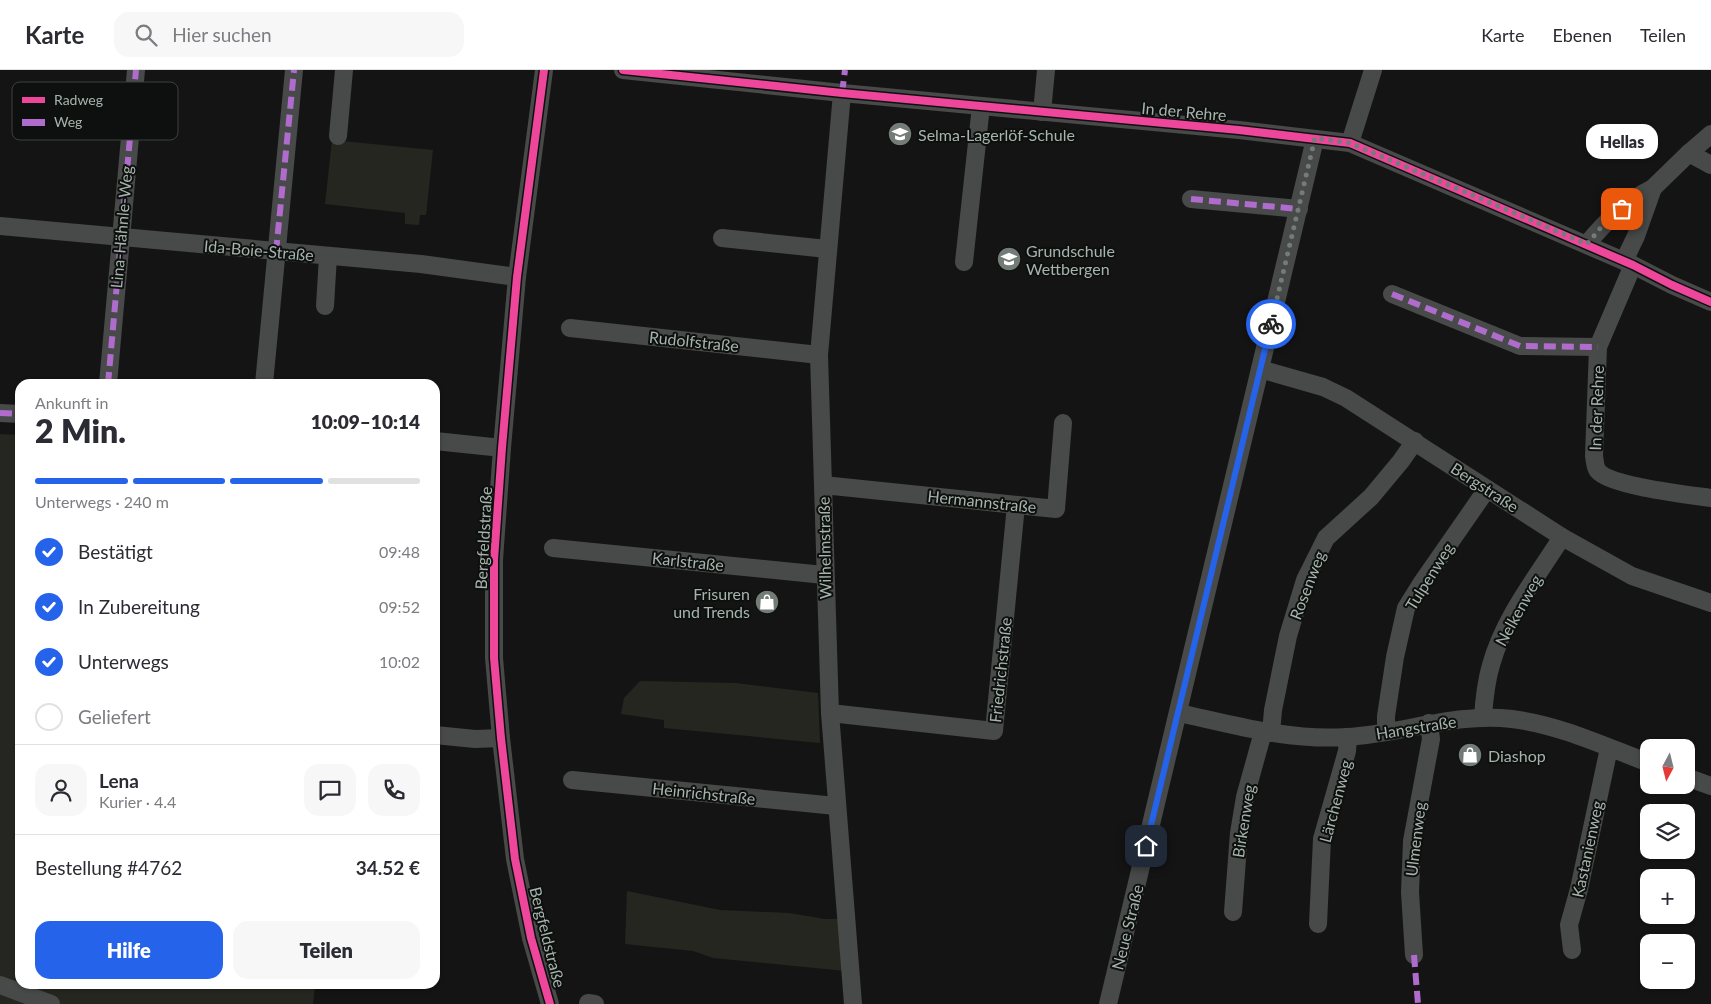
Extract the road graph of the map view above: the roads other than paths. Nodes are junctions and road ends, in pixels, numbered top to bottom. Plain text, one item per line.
1 (294, 70) edge
2 (344, 70) edge
3 (544, 70) edge
4 (623, 70) edge
5 (1046, 70) edge
6 (1372, 70) edge
7 (764, 77) edge
8 (842, 93) junction
9 (981, 106) junction
10 (1042, 112) junction
11 (1711, 134) edge
12 (338, 136) dead end
13 (1315, 138) junction
14 (129, 140) edge
15 (1350, 143) junction
16 (1689, 153) junction
17 (1711, 165) edge
18 (1654, 188) junction
19 (1192, 199) dead end
20 (1299, 209) junction
21 (0, 226) edge
22 (120, 236) junction
23 (722, 238) dead end
24 (1587, 244) junction
25 (827, 249) junction
26 (276, 252) junction
27 (328, 256) junction
28 (964, 262) dead end
29 (1629, 263) junction
30 (518, 277) junction
31 (1392, 294) dead end
32 (1711, 302) edge
33 (325, 306) dead end
34 (570, 328) dead end
35 (1598, 347) junction
36 (819, 355) junction
37 (1260, 369) junction
38 (108, 379) edge
39 (264, 379) edge
40 (0, 413) edge
41 (15, 414) edge
42 (1063, 423) dead end
43 (440, 442) edge
44 (1415, 442) junction
45 (502, 448) junction
46 (823, 485) junction
47 (1487, 489) junction
48 (1711, 498) edge
49 (1016, 505) junction
50 (1562, 537) junction
51 (552, 548) dead end
52 (824, 575) junction
53 (1711, 603) edge
54 (830, 713) junction
55 (1179, 713) junction
56 (1483, 718) junction
57 (1429, 724) junction
58 (1267, 732) junction
59 (1386, 732) junction
60 (440, 736) edge
61 (1348, 737) junction
62 (501, 738) junction
63 (1609, 748) junction
64 (1640, 760) edge
65 (572, 780) dead end
66 (1695, 780) edge
67 (1711, 786) edge
68 (836, 806) junction
69 (1233, 912) dead end
70 (1318, 924) dead end
71 (1572, 950) dead end
72 (1414, 955) dead end
73 (0, 985) edge
74 (545, 1003) edge
75 (51, 1004) edge
76 (853, 1004) edge
77 (1108, 1004) edge

1 - 26 street
2 - 12 street
3 - 30 street, Bergfeldstraße
4 - 7 street, In der Rehre
5 - 10 street
6 - 15 street
7 - 8 street, In der Rehre
8 - 9 street, In der Rehre
8 - 25 street, Wilhelmstraße
9 - 10 street, In der Rehre
9 - 28 street
10 - 13 street, In der Rehre
11 - 16 street
13 - 15 street, In der Rehre
13 - 20 street, Neue Straße
14 - 22 street, Lina-Hähnle-Weg
15 - 24 street, In der Rehre
16 - 17 street
16 - 18 street
18 - 24 street
18 - 29 street
19 - 20 street
20 - 37 street, Neue Straße
21 - 22 street, Ida-Boie-Straße
22 - 26 street, Ida-Boie-Straße
22 - 38 street, Lina-Hähnle-Weg
23 - 25 street
24 - 29 street, In der Rehre
25 - 36 street, Wilhelmstraße
26 - 27 street, Ida-Boie-Straße
26 - 39 street
27 - 30 street, Ida-Boie-Straße
27 - 33 street
29 - 32 street, In der Rehre
29 - 35 street, In der Rehre
30 - 45 street, Bergfeldstraße
31 - 35 street, In der Rehre
34 - 36 street, Rudolfstraße
35 - 48 street, In der Rehre
36 - 46 street, Wilhelmstraße
37 - 44 street, Bergstraße
37 - 55 street, Neue Straße
40 - 41 street
42 - 49 street, Hermannstraße
43 - 45 street
44 - 47 street, Bergstraße
44 - 58 street, Rosenweg
45 - 62 street, Bergfeldstraße
46 - 49 street, Hermannstraße
46 - 52 street, Wilhelmstraße
47 - 50 street, Bergstraße
47 - 59 street, Tulpenweg
49 - 54 street, Friedrichstraße
50 - 53 street, Bergstraße
50 - 56 street, Nelkenweg
51 - 52 street, Karlstraße
52 - 54 street, Wilhelmstraße
54 - 68 street, Wilhelmstraße
55 - 58 street, Hangstraße
55 - 77 street, Neue Straße
56 - 57 street, Hangstraße
56 - 63 street, Hangstraße
57 - 59 street, Hangstraße
57 - 72 street, Ulmenweg
58 - 61 street, Hangstraße
58 - 69 street, Birkenweg
59 - 61 street, Hangstraße
60 - 62 street
61 - 70 street, Lärchenweg
62 - 74 street, Bergfeldstraße
63 - 64 street, Hangstraße
63 - 71 street, Kastanienweg
65 - 68 street, Heinrichstraße
66 - 67 street
68 - 76 street, Wilhelmstraße
73 - 75 street

